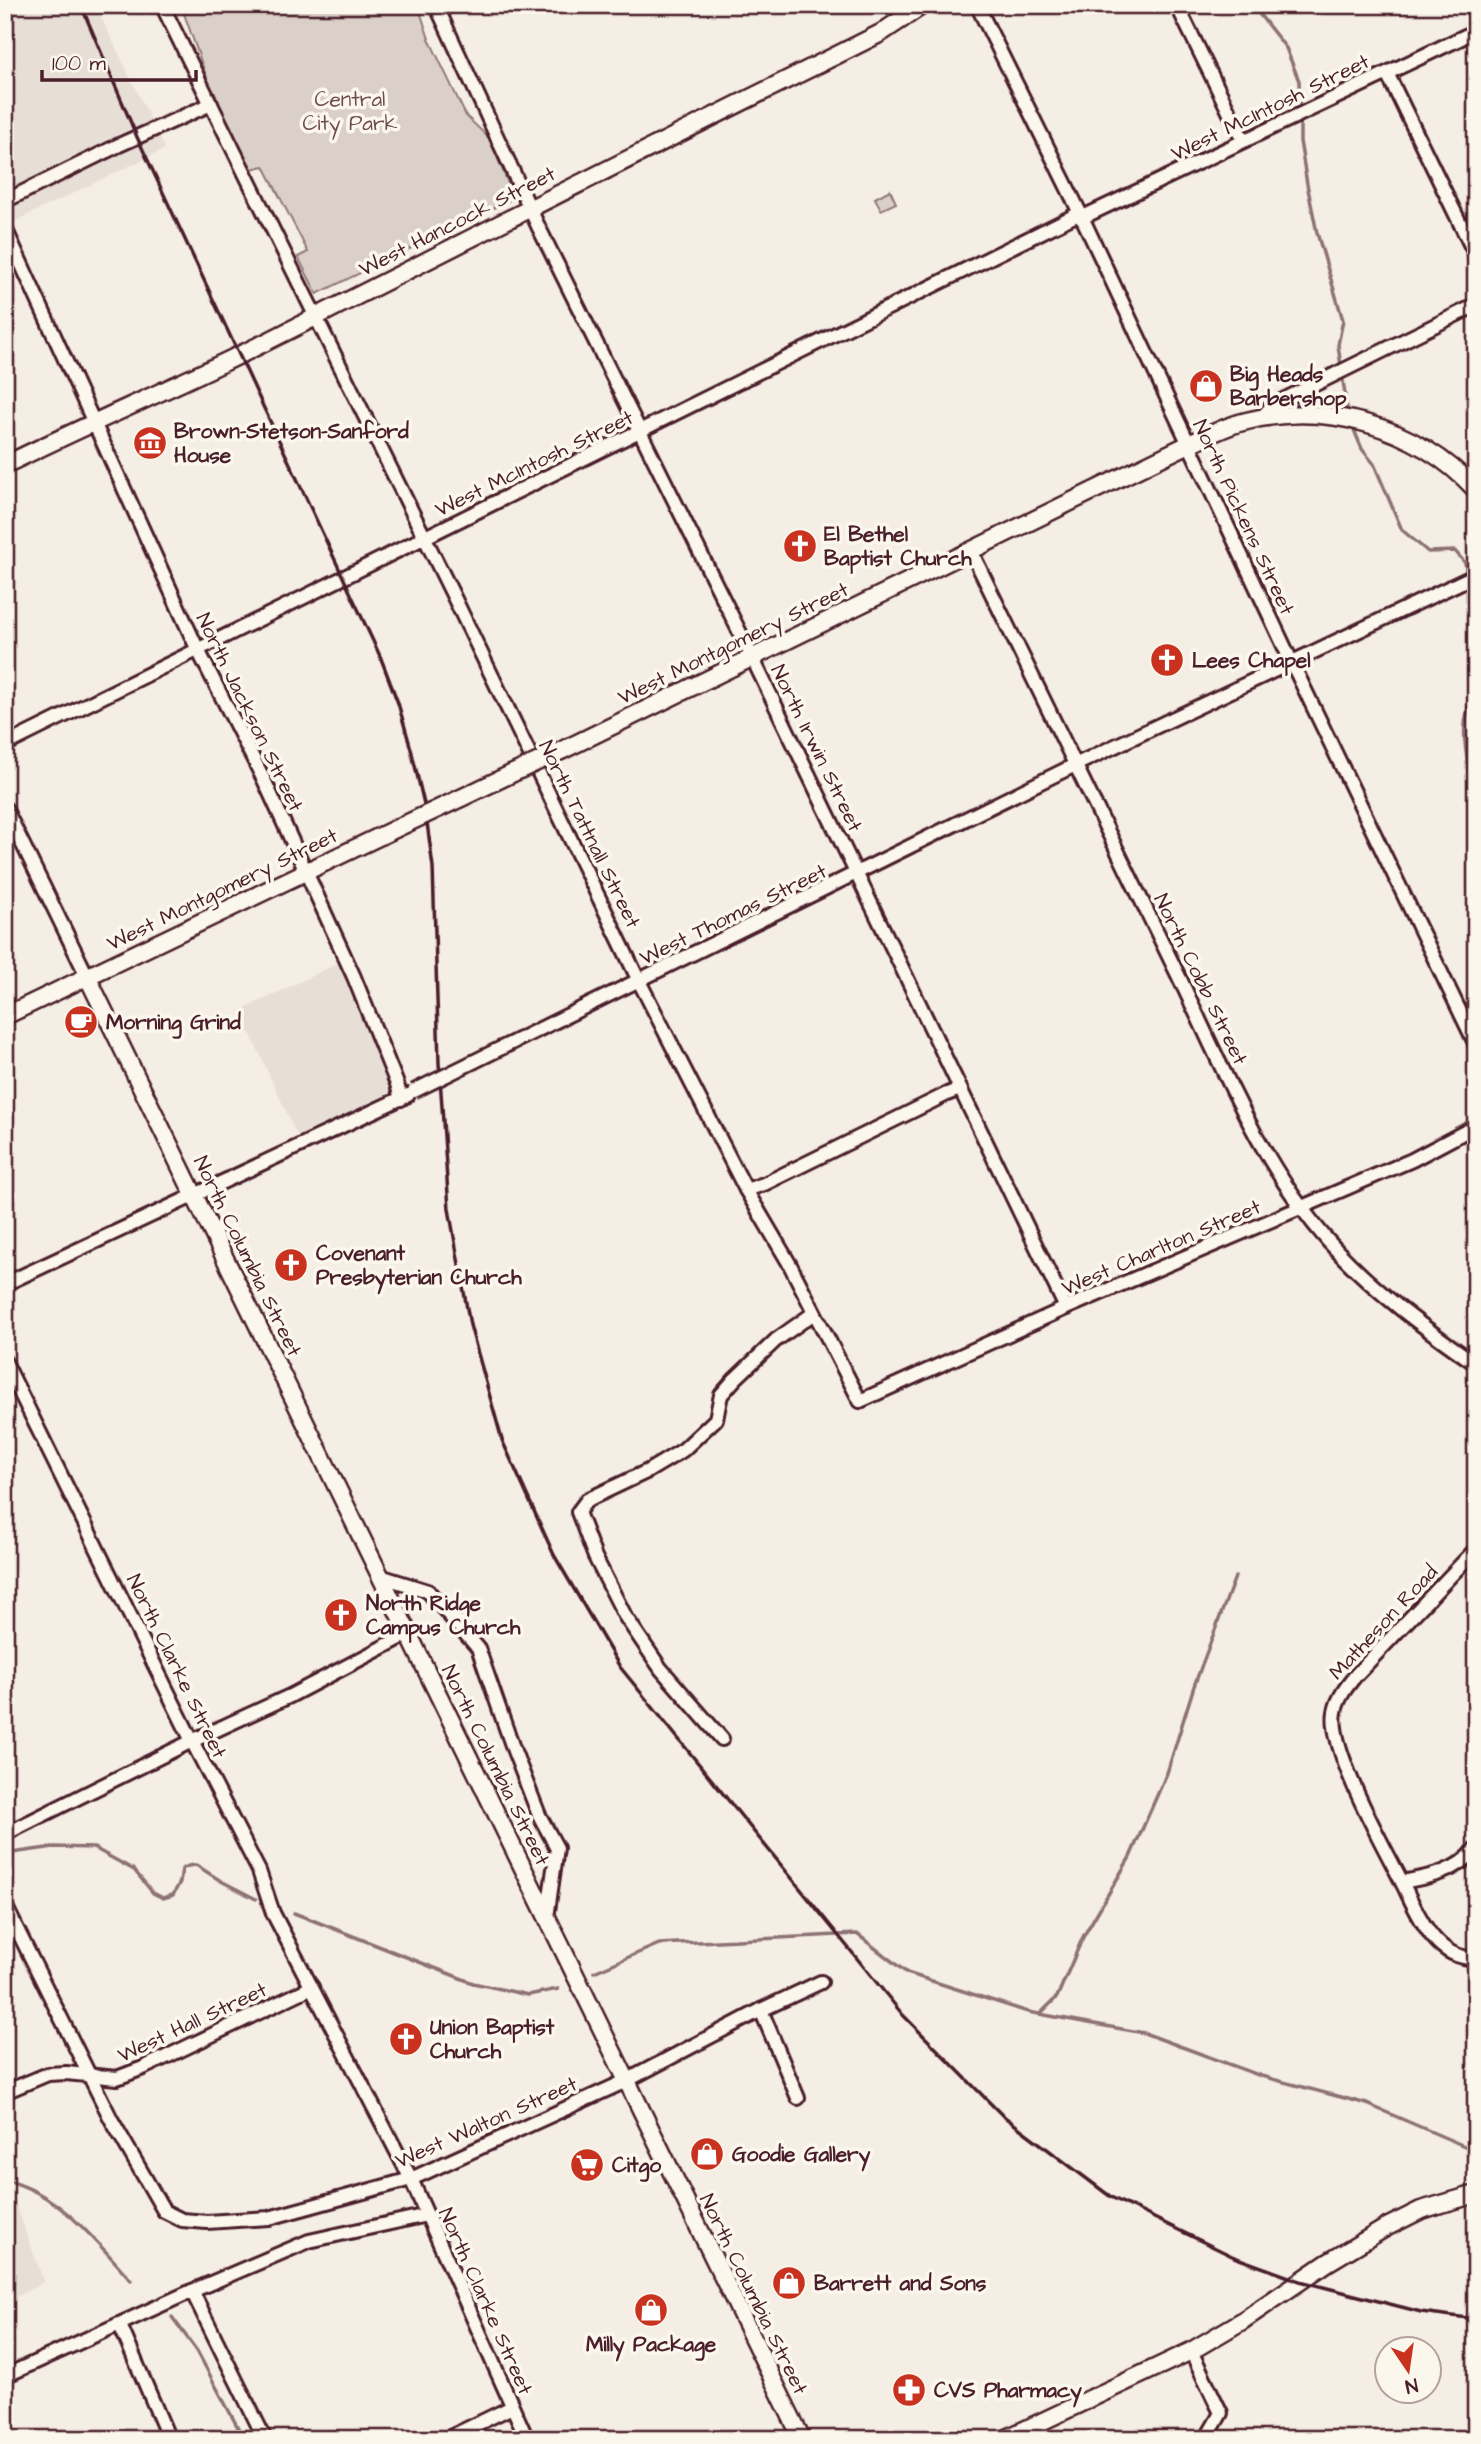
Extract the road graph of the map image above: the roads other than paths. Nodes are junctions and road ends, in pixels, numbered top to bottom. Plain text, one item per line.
1 (162, 5) edge
2 (436, 5) edge
3 (923, 5) edge
4 (977, 5) edge
5 (1177, 5) edge
6 (1476, 31) edge
7 (1387, 73) junction
8 (211, 104) junction
9 (1246, 140) junction
10 (5, 201) edge
11 (530, 206) junction
12 (1081, 216) junction
13 (5, 228) edge
14 (1476, 256) edge
15 (1476, 305) edge
16 (314, 317) junction
17 (1260, 419) junction
18 (93, 422) junction
19 (641, 430) junction
20 (1189, 444) junction
21 (5, 465) edge
22 (1476, 490) edge
23 (424, 538) junction
24 (971, 551) junction
25 (1476, 575) edge
26 (198, 650) junction
27 (752, 657) junction
28 (1292, 663) junction
29 (5, 745) edge
30 (1075, 765) junction
31 (5, 808) edge
32 (304, 872) junction
33 (857, 874) junction
34 (88, 978) junction
35 (639, 981) junction
36 (5, 1016) edge
37 (1476, 1045) edge
38 (960, 1089) junction
39 (401, 1099) junction
40 (1476, 1126) edge
41 (746, 1190) junction
42 (195, 1196) junction
43 (1302, 1208) junction
44 (5, 1284) edge
45 (1066, 1308) junction
46 (814, 1313) junction
47 (5, 1362) edge
48 (1476, 1364) edge
49 (860, 1401) joint
50 (1476, 1549) edge
51 (380, 1576) junction
52 (408, 1634) junction
53 (722, 1739) dead end
54 (192, 1741) junction
55 (5, 1834) edge
56 (1476, 1849) edge
57 (1402, 1882) junction
58 (5, 1905) edge
59 (547, 1918) junction
60 (1476, 1958) edge
61 (821, 1982) dead end
62 (312, 1987) junction
63 (761, 2010) junction
64 (92, 2076) junction
65 (626, 2081) junction
66 (5, 2092) edge
67 (798, 2098) dead end
68 (411, 2179) junction
69 (1476, 2194) edge
70 (427, 2215) junction
71 (192, 2291) junction
72 (120, 2325) junction
73 (1191, 2351) junction
74 (5, 2376) edge
75 (512, 2407) junction
76 (169, 2439) edge
77 (265, 2439) edge
78 (446, 2439) edge
79 (527, 2439) edge
80 (802, 2439) edge
81 (1005, 2439) edge
82 (1206, 2439) edge

1 - 8 street, North Tattnall Street
2 - 11 street, North Irwin Street
3 - 11 main road, West Hancock Street
4 - 12 street, North Pickens Street
5 - 9 street
6 - 7 street, West McIntosh Street
7 - 9 street, West McIntosh Street
7 - 14 street
8 - 10 street
8 - 16 street, North Tattnall Street
9 - 12 street, West McIntosh Street
11 - 16 main road, West Hancock Street
11 - 19 street, North Irwin Street
12 - 19 street, West McIntosh Street
12 - 20 street, North Pickens Street
13 - 18 street, North Jackson Street
15 - 17 street, West Montgomery Street
16 - 18 main road, West Hancock Street
16 - 23 street, North Tattnall Street
17 - 20 main road, West Montgomery Street
17 - 22 main road
18 - 21 main road, West Hancock Street
18 - 26 street, North Jackson Street
19 - 23 street, West McIntosh Street
19 - 27 street, North Irwin Street
20 - 24 main road, West Montgomery Street
20 - 28 street, North Pickens Street
23 - 26 street, West McIntosh Street
23 - 35 street, North Tattnall Street
24 - 27 main road, West Montgomery Street
24 - 30 street, North Cobb Street
25 - 28 street, West Thomas Street
26 - 29 street, West McIntosh Street
26 - 32 street, North Jackson Street
27 - 32 main road, West Montgomery Street, bridge
27 - 33 street, North Irwin Street
28 - 30 street, West Thomas Street
28 - 37 street, North Pickens Street
30 - 33 street, West Thomas Street
30 - 43 street, North Cobb Street
31 - 34 street, North Columbia Street
32 - 34 main road, West Montgomery Street
32 - 39 street, North Jackson Street
33 - 35 street, West Thomas Street
33 - 38 street, North Irwin Street
34 - 36 main road, West Montgomery Street
34 - 42 main road, North Columbia Street
35 - 39 street, West Thomas Street, bridge
35 - 41 street, North Tattnall Street
38 - 41 street
38 - 45 street, North Irwin Street
39 - 42 street, West Thomas Street
40 - 43 street, West Charlton Street
41 - 46 street, North Tattnall Street
42 - 44 street, West Thomas Street
42 - 51 main road, North Columbia Street
43 - 45 street, West Charlton Street
43 - 48 street, North Cobb Street
45 - 49 street, West Charlton Street
46 - 49 street, North Tattnall Street
46 - 53 street
47 - 54 street, North Clarke Street
50 - 57 street, Matheson Road
51 - 52 main road, North Columbia Street
51 - 59 street
52 - 54 street
52 - 59 main road, North Columbia Street
54 - 55 street
54 - 62 street, North Clarke Street
56 - 57 street
57 - 60 street, Matheson Road
58 - 64 street, West Walton Street
59 - 65 main road, North Columbia Street
61 - 63 street, West Walton Street
62 - 64 street, West Hall Street
62 - 68 street, North Clarke Street
63 - 65 street, West Walton Street
63 - 67 street
64 - 66 street, West Hall Street
64 - 68 street, West Walton Street
65 - 68 street, West Walton Street
65 - 80 main road, North Columbia Street
68 - 70 street, North Clarke Street
69 - 73 main road
70 - 71 street
70 - 75 street, North Clarke Street
71 - 72 street
71 - 77 street
72 - 74 street
72 - 76 street
73 - 81 main road
73 - 82 street
75 - 78 street
75 - 79 street, North Clarke Street

